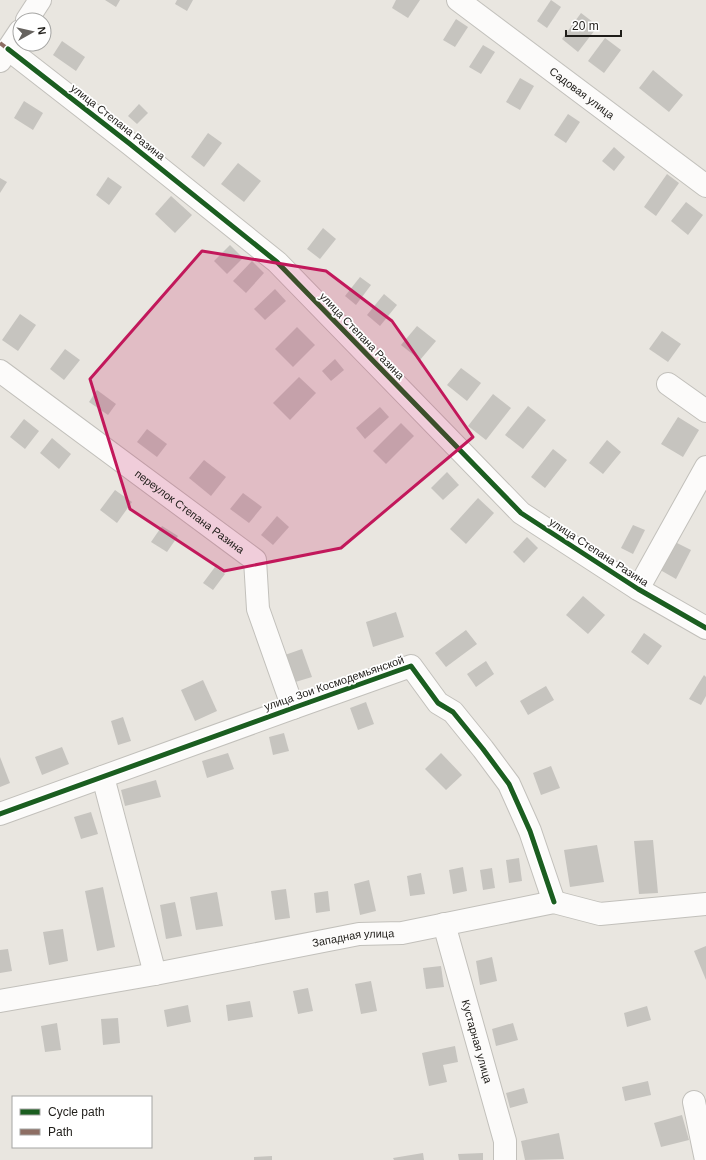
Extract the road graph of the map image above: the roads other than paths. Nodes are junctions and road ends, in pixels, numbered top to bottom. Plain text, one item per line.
1 (40, 0) edge
2 (458, 0) edge
3 (32, 12) edge
4 (12, 43) edge
5 (4, 55) edge
6 (706, 186) edge
7 (0, 371) edge
8 (668, 384) dead end
9 (706, 411) edge
10 (706, 467) edge
11 (638, 589) junction
12 (706, 628) edge
13 (293, 708) junction
14 (104, 777) junction
15 (0, 814) edge
16 (554, 902) junction
17 (706, 904) edge
18 (444, 924) junction
19 (155, 974) junction
20 (0, 1001) edge
21 (694, 1102) dead end
22 (505, 1160) edge
23 (706, 1160) edge

1 - 3 street
2 - 6 street, Садовая улица
4 - 5 street
5 - 11 street, улица Степана Разина
7 - 13 street, переулок Степана Разина
8 - 9 street
10 - 11 street
11 - 12 street, улица Степана Разина
13 - 14 street, улица Зои Космодемьянской
13 - 16 street, улица Зои Космодемьянской
14 - 15 street, улица Зои Космодемьянской
14 - 19 street
16 - 17 street, Западная улица
16 - 18 street, Западная улица
18 - 19 street, Западная улица
18 - 22 street, Кустарная улица
19 - 20 street, Западная улица
21 - 23 street

